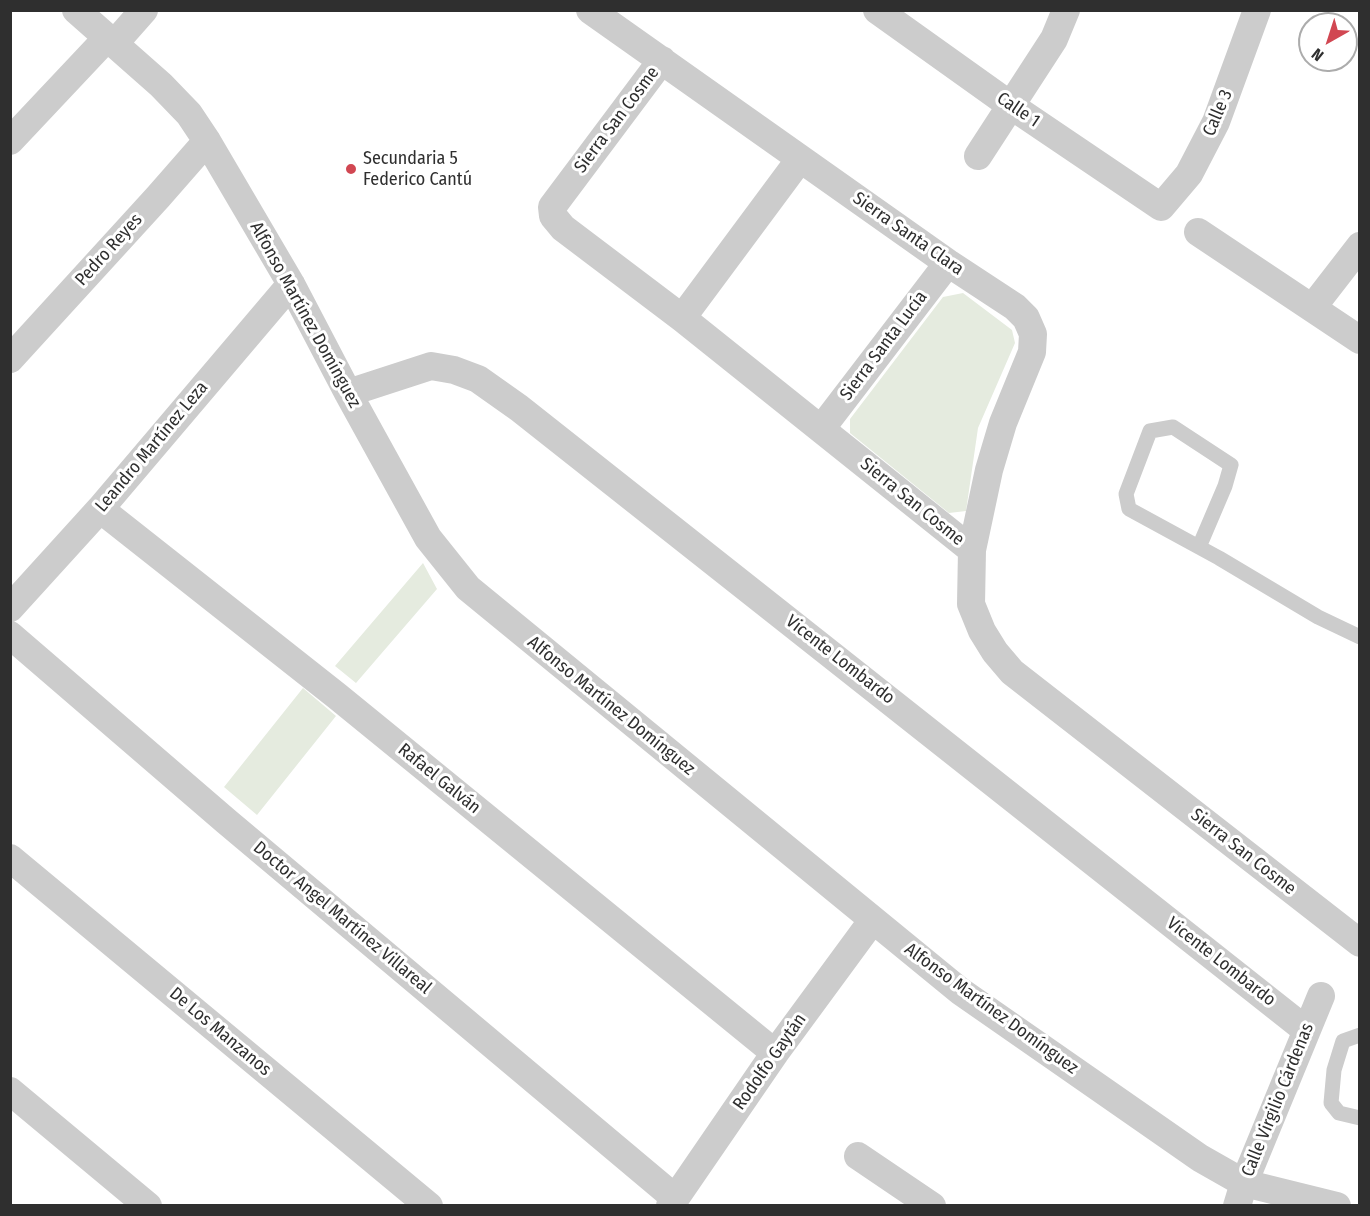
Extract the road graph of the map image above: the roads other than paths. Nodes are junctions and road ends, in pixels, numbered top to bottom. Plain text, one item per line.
1 (76, 10) edge
2 (144, 10) edge
3 (590, 10) edge
4 (877, 10) edge
5 (1066, 10) edge
6 (1257, 10) edge
7 (110, 41) junction
8 (662, 60) junction
9 (1010, 105) junction
10 (10, 141) edge
11 (207, 141) junction
12 (978, 156) dead end
13 (800, 159) junction
14 (1161, 207) joint
15 (1198, 232) dead end
16 (1359, 246) edge
17 (948, 263) junction
18 (291, 284) junction
19 (1312, 308) junction
20 (682, 318) junction
21 (1359, 340) edge
22 (10, 359) edge
23 (348, 393) junction
24 (820, 429) junction
25 (100, 509) junction
26 (1199, 547) junction
27 (972, 550) junction
28 (10, 608) edge
29 (10, 635) edge
30 (1359, 637) edge
31 (10, 858) edge
32 (872, 921) junction
33 (1348, 926) edge
34 (1359, 943) edge
35 (1321, 996) dead end
36 (1306, 1030) junction
37 (1359, 1035) edge
38 (775, 1053) junction
39 (10, 1091) edge
40 (1359, 1118) edge
41 (858, 1156) dead end
42 (1240, 1194) edge
43 (673, 1202) edge
44 (148, 1206) edge
45 (429, 1206) edge
46 (932, 1206) edge
47 (1337, 1206) edge

1 - 7 street, Alfonso Martínez Domínguez
2 - 7 street
3 - 8 street, Sierra Santa Clara
4 - 9 street, Calle 1
5 - 9 street
6 - 14 street, Calle 3
7 - 10 street
7 - 11 street, Alfonso Martínez Domínguez
8 - 13 street, Sierra Santa Clara
8 - 20 street, Sierra San Cosme
9 - 12 street
9 - 14 street, Calle 1
11 - 18 street, Alfonso Martínez Domínguez
11 - 22 street, Pedro Reyes
13 - 17 street, Sierra Santa Clara
13 - 20 street
15 - 19 street
16 - 19 street
17 - 24 street, Sierra Santa Lucía
17 - 27 street, Sierra Santa Clara
18 - 23 street, Alfonso Martínez Domínguez
18 - 25 street, Leandro Martínez Leza
19 - 21 street
20 - 24 street, Sierra San Cosme
23 - 32 street, Alfonso Martínez Domínguez
23 - 36 street, Vicente Lombardo
24 - 27 street, Sierra San Cosme
25 - 28 street, Leandro Martínez Leza
25 - 38 street, Rafael Galván
26 - 26 lane
26 - 30 lane
27 - 33 street, Sierra San Cosme
29 - 43 street, Doctor Angel Martínez Villareal
31 - 45 street, De Los Manzanos
32 - 38 street, Rodolfo Gaytán
32 - 42 street, Alfonso Martínez Domínguez
33 - 34 street, Sierra San Cosme
35 - 36 street, Calle Virgilio Cárdenas
36 - 42 street, Calle Virgilio Cárdenas
37 - 40 lane
38 - 43 street, Rodolfo Gaytán
39 - 44 street
41 - 46 street
42 - 47 street, Alfonso Martínez Domínguez

